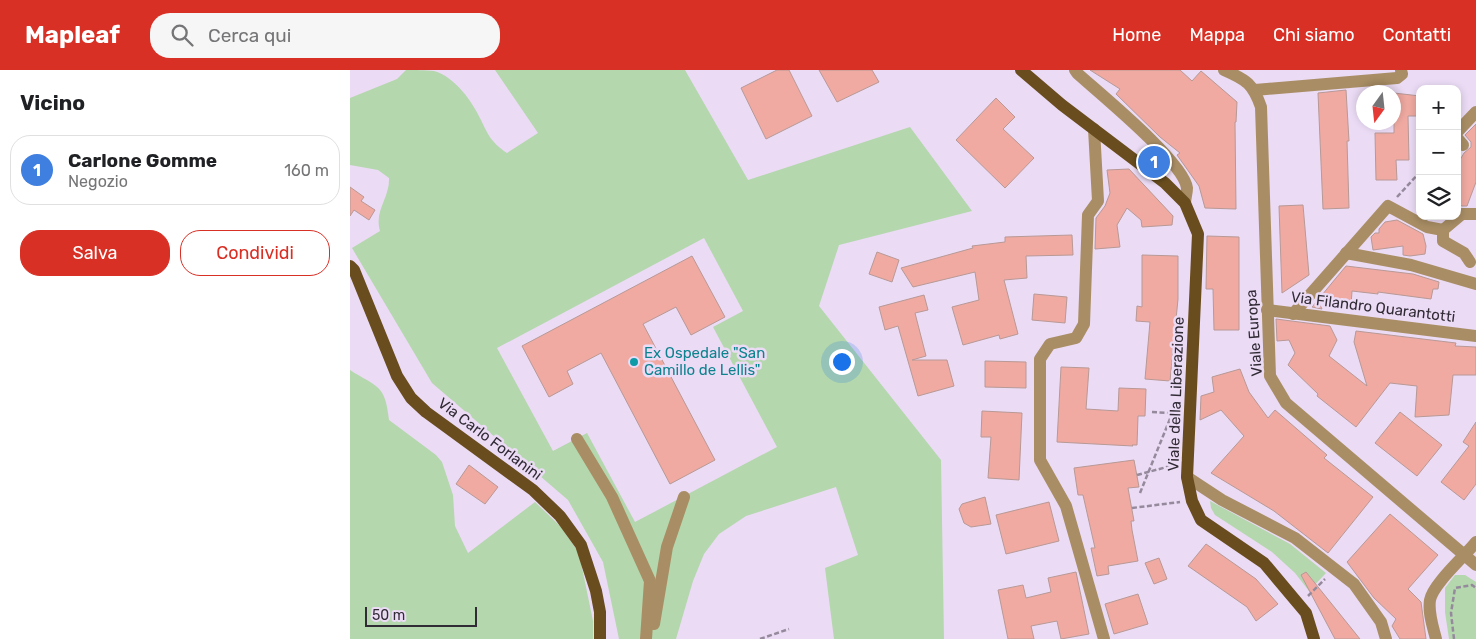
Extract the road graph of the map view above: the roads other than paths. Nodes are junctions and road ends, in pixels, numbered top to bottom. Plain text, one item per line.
1 (1022, 70) edge
2 (1075, 70) edge
3 (1224, 70) edge
4 (1401, 70) edge
5 (1255, 90) junction
6 (1476, 112) edge
7 (1094, 129) junction
8 (1459, 130) edge
9 (1185, 204) junction
10 (1476, 214) edge
11 (1443, 230) junction
12 (1346, 253) junction
13 (1470, 262) dead end
14 (350, 266) edge
15 (1476, 284) edge
16 (1267, 310) junction
17 (1292, 314) junction
18 (1476, 336) edge
19 (577, 439) dead end
20 (1187, 477) junction
21 (684, 497) dead end
22 (1476, 542) edge
23 (1465, 556) junction
24 (1476, 565) edge
25 (600, 639) edge
26 (646, 639) edge
27 (652, 639) edge
28 (1104, 639) edge
29 (1314, 639) edge
30 (1386, 639) edge
31 (1436, 639) edge

1 - 7 main road
2 - 9 street
3 - 5 street
4 - 5 street
5 - 16 street, Viale Europa
6 - 8 street
7 - 9 main road
7 - 28 street
9 - 20 main road, Viale della Liberazione
10 - 11 street
11 - 12 street
11 - 13 street
12 - 15 street
12 - 17 street
14 - 25 main road, Via Carlo Forlanini
16 - 17 street, Via Filandro Quarantotti
16 - 23 street, Viale Europa
17 - 18 street, Via Filandro Quarantotti
19 - 26 street
20 - 29 main road
20 - 30 street, Viale della Liberazione
21 - 27 street
22 - 23 street
23 - 24 street, Viale Europa
23 - 31 street

